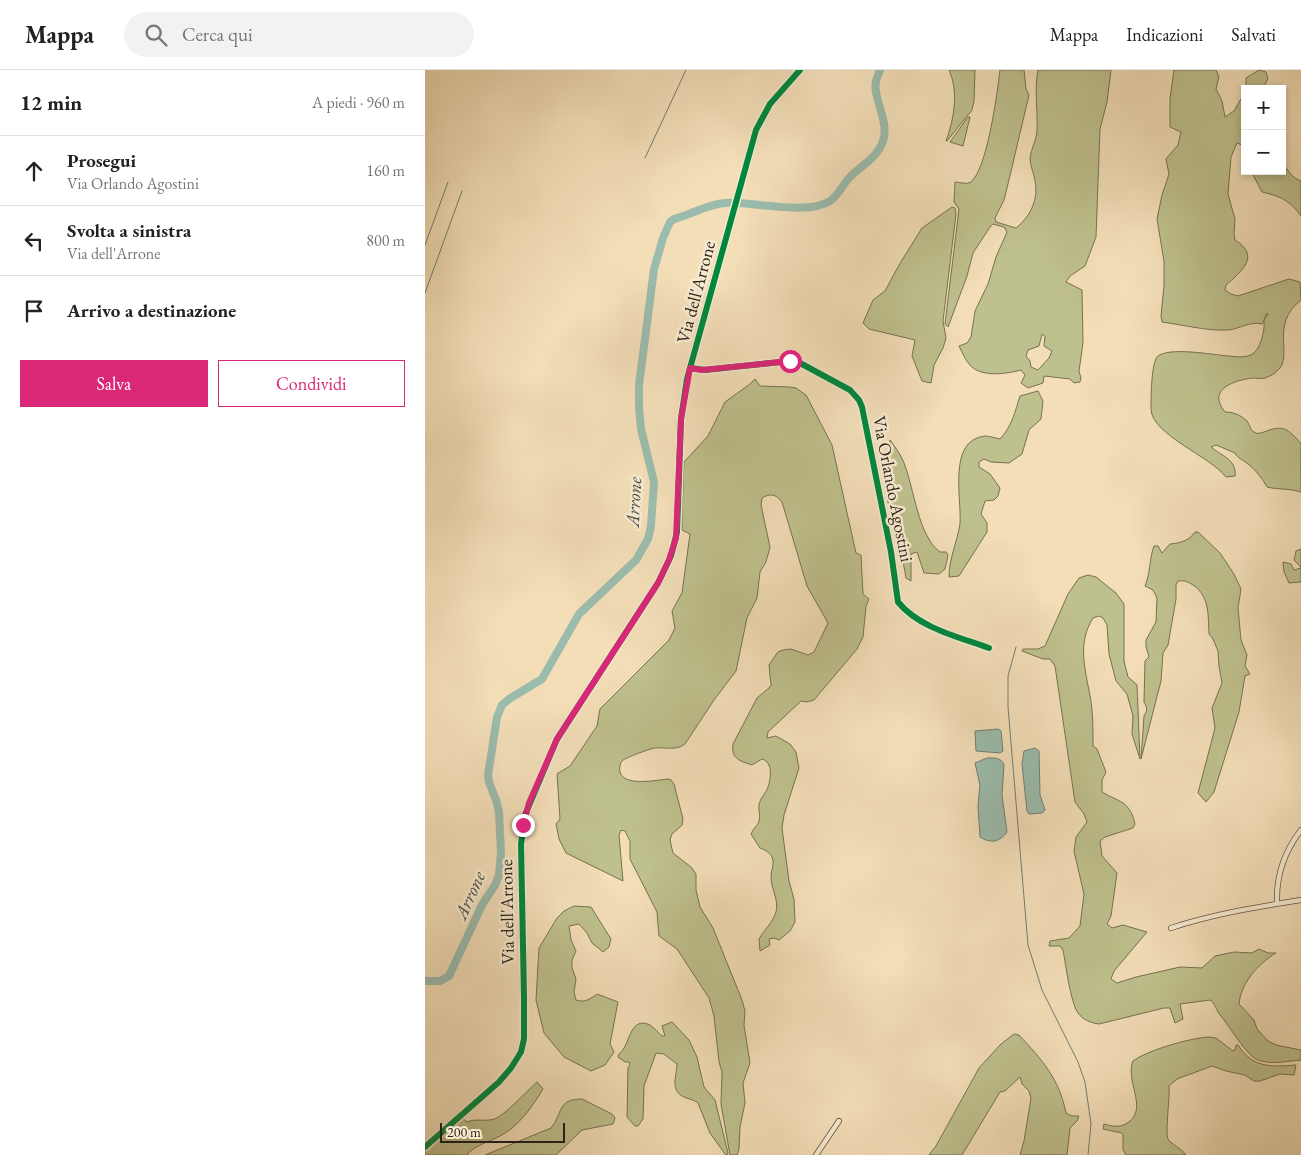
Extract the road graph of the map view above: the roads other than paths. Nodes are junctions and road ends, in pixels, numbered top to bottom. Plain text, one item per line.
1 (800, 70) edge
2 (690, 368) junction
3 (989, 648) dead end
4 (1301, 830) edge
5 (1301, 900) edge
6 (1277, 903) junction
7 (1171, 928) dead end
8 (839, 1121) dead end
9 (425, 1147) edge
10 (817, 1155) edge

1 - 2 street, Via dell'Arrone
2 - 3 street, Via Orlando Agostini
2 - 9 street, Via dell'Arrone
4 - 6 street
5 - 6 street
6 - 7 street
8 - 10 street

